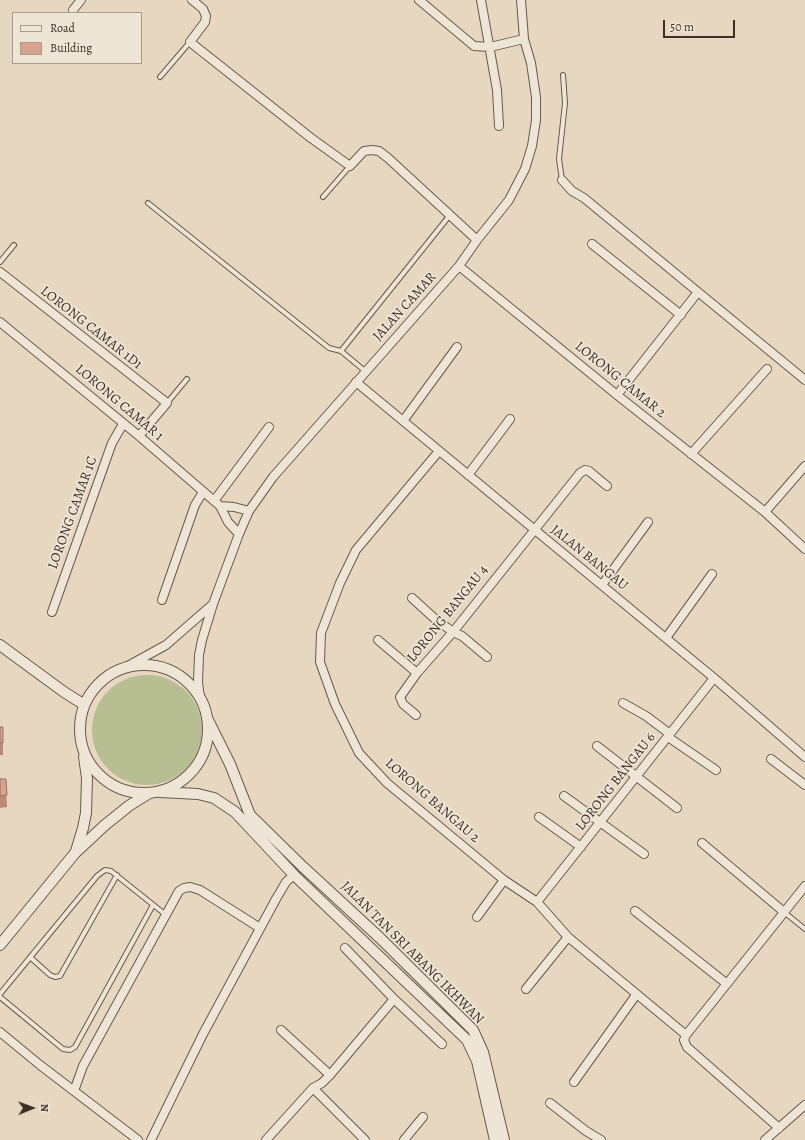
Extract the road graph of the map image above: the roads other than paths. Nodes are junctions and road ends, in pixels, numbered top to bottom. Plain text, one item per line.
1 (81, 0) edge
2 (192, 0) edge
3 (419, 0) edge
4 (481, 0) edge
5 (521, 0) edge
6 (73, 10) dead end
7 (524, 39) junction
8 (190, 42) junction
9 (490, 47) junction
10 (563, 75) dead end
11 (160, 77) dead end
12 (499, 126) dead end
13 (350, 166) junction
14 (562, 180) joint
15 (323, 197) dead end
16 (148, 203) dead end
17 (450, 216) junction
18 (477, 240) junction
19 (592, 244) dead end
20 (14, 245) dead end
21 (0, 262) edge
22 (459, 266) junction
23 (0, 272) edge
24 (698, 292) junction
25 (681, 315) junction
26 (0, 322) edge
27 (457, 347) dead end
28 (341, 351) junction
29 (767, 369) dead end
30 (365, 371) junction
31 (187, 379) dead end
32 (805, 380) edge
33 (356, 382) junction
34 (617, 395) junction
35 (167, 404) junction
36 (510, 419) dead end
37 (402, 421) junction
38 (123, 424) junction
39 (269, 427) dead end
40 (139, 436) junction
41 (439, 451) junction
42 (691, 454) junction
43 (805, 466) edge
44 (468, 475) junction
45 (607, 486) dead end
46 (202, 492) junction
47 (217, 504) junction
48 (250, 511) junction
49 (765, 512) junction
50 (648, 522) dead end
51 (534, 530) junction
52 (239, 534) junction
53 (805, 549) edge
54 (712, 574) dead end
55 (602, 585) junction
56 (412, 598) dead end
57 (162, 600) dead end
58 (213, 604) junction
59 (52, 612) dead end
60 (453, 632) junction
61 (666, 638) junction
62 (378, 640) dead end
63 (0, 645) edge
64 (487, 657) dead end
65 (126, 667) junction
66 (417, 673) junction
67 (714, 678) junction
68 (200, 698) junction
69 (623, 703) dead end
70 (83, 704) junction
71 (416, 715) dead end
72 (207, 718) junction
73 (669, 735) junction
74 (597, 746) dead end
75 (84, 756) junction
76 (805, 757) edge
77 (771, 759) dead end
78 (716, 770) dead end
79 (636, 777) junction
80 (805, 785) edge
81 (160, 792) junction
82 (148, 794) junction
83 (564, 796) dead end
84 (676, 808) dead end
85 (540, 817) dead end
86 (247, 818) junction
87 (600, 822) junction
88 (702, 843) dead end
89 (581, 847) junction
90 (75, 853) junction
91 (644, 854) dead end
92 (117, 875) junction
93 (294, 875) junction
94 (504, 880) junction
95 (805, 886) edge
96 (538, 902) junction
97 (153, 905) junction
98 (635, 911) dead end
99 (784, 912) junction
100 (166, 915) junction
101 (478, 917) dead end
102 (260, 928) junction
103 (805, 929) edge
104 (568, 937) junction
105 (0, 944) edge
106 (345, 948) dead end
107 (30, 957) junction
108 (726, 984) junction
109 (526, 989) dead end
110 (0, 994) edge
111 (636, 995) junction
112 (0, 997) edge
113 (394, 999) junction
114 (281, 1030) dead end
115 (0, 1032) edge
116 (686, 1035) junction
117 (442, 1044) dead end
118 (330, 1075) junction
119 (574, 1082) dead end
120 (313, 1088) junction
121 (74, 1091) junction
122 (550, 1103) dead end
123 (805, 1104) edge
124 (423, 1118) dead end
125 (779, 1128) junction
126 (138, 1140) edge
127 (151, 1140) edge
128 (266, 1140) edge
129 (365, 1140) edge
130 (404, 1140) edge
131 (495, 1140) edge
132 (504, 1140) edge
133 (601, 1140) edge
134 (765, 1140) edge

1 - 6 street
2 - 8 street
3 - 9 street
4 - 9 street
5 - 7 street, JALAN CAMAR
7 - 9 street
7 - 18 street, JALAN CAMAR
8 - 11 lane
8 - 13 street
9 - 12 street
10 - 14 lane
13 - 15 lane
13 - 17 street
14 - 24 street
16 - 28 lane
17 - 18 street
17 - 28 lane
18 - 22 street, JALAN CAMAR
19 - 25 street
20 - 21 lane
22 - 30 street, JALAN CAMAR
22 - 34 street, LORONG CAMAR 2
23 - 35 street, LORONG CAMAR 1D1
24 - 25 street
24 - 32 street
25 - 34 street
26 - 38 street, LORONG CAMAR 1
27 - 37 street
28 - 30 lane
29 - 42 street
30 - 33 street, JALAN CAMAR
31 - 35 lane
33 - 37 street, JALAN BANGAU
33 - 48 street, JALAN CAMAR
34 - 42 street, LORONG CAMAR 2
35 - 40 street
36 - 44 street
37 - 41 street, JALAN BANGAU
38 - 40 street, LORONG CAMAR 1
38 - 59 street, LORONG CAMAR 1C
39 - 47 street
40 - 46 street, LORONG CAMAR 1
41 - 44 street, JALAN BANGAU
41 - 94 street, LORONG BANGAU 2
42 - 49 street, LORONG CAMAR 2
43 - 49 street
44 - 51 street, JALAN BANGAU
45 - 51 street, LORONG BANGAU 4
46 - 47 street, LORONG CAMAR 1
46 - 57 street
47 - 48 street
47 - 52 street, LORONG CAMAR 1
48 - 52 street, JALAN CAMAR
49 - 53 street, LORONG CAMAR 2
50 - 55 street
51 - 55 street, JALAN BANGAU
51 - 60 street, LORONG BANGAU 4
52 - 58 street, JALAN CAMAR
54 - 61 street
55 - 61 street, JALAN BANGAU
56 - 60 street
58 - 65 street, JALAN CAMAR
58 - 68 street, JALAN CAMAR
60 - 64 street
60 - 66 street, LORONG BANGAU 4
61 - 67 street, JALAN BANGAU
62 - 66 street
63 - 70 street
65 - 68 street
65 - 70 street
66 - 71 street, LORONG BANGAU 4
67 - 73 street, LORONG BANGAU 6
67 - 76 street, JALAN BANGAU
68 - 72 street
69 - 73 street
70 - 75 street
72 - 81 street
72 - 86 street
73 - 78 street
73 - 79 street, LORONG BANGAU 6
74 - 79 street
75 - 82 street
75 - 90 street
77 - 80 street
79 - 84 street
79 - 87 street, LORONG BANGAU 6
81 - 82 street
81 - 86 street
82 - 90 street
83 - 87 street
85 - 89 street
86 - 93 street, JALAN TAN SRI ABANG IKHWAN
86 - 132 street, JALAN TAN SRI ABANG IKHWAN
87 - 89 street, LORONG BANGAU 6
87 - 91 street
88 - 99 street
89 - 96 street, LORONG BANGAU 6
90 - 105 street
92 - 97 lane
92 - 107 lane
92 - 107 lane
93 - 102 street
93 - 131 street, JALAN TAN SRI ABANG IKHWAN
94 - 96 street, LORONG BANGAU 2
94 - 101 street
95 - 99 street
96 - 104 street, LORONG BANGAU 2
97 - 100 lane
97 - 112 lane
98 - 108 street
99 - 103 lane
99 - 108 street
100 - 102 street
100 - 121 street
102 - 127 street
104 - 109 street
104 - 111 street, LORONG BANGAU 2
106 - 113 street
107 - 110 lane
108 - 116 street
111 - 116 street, LORONG BANGAU 2
111 - 119 street
113 - 117 street
113 - 118 street
114 - 118 street
115 - 121 street
116 - 125 street
118 - 120 street
120 - 128 street
120 - 129 street
121 - 126 street
122 - 133 street
123 - 125 street
124 - 130 street
125 - 134 street

